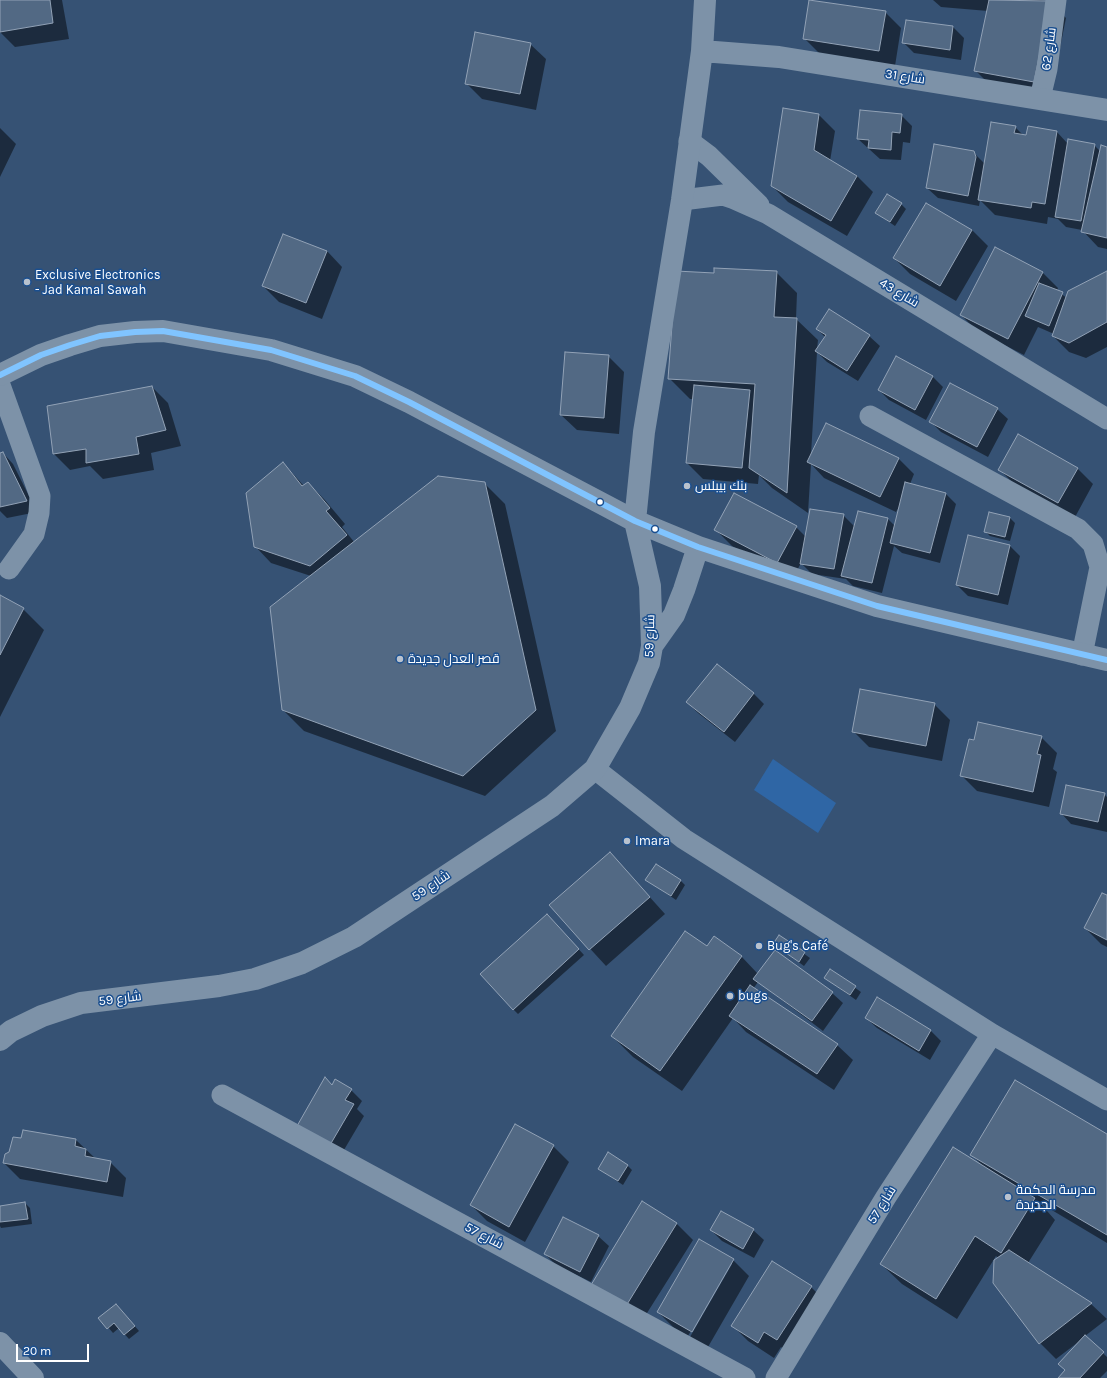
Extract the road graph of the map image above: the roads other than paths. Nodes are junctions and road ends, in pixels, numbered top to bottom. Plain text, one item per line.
1 (705, 0) edge
2 (1056, 0) edge
3 (702, 52) junction
4 (1040, 98) junction
5 (1107, 110) edge
6 (689, 142) junction
7 (682, 200) junction
8 (768, 214) junction
9 (0, 375) edge
10 (0, 385) edge
11 (870, 416) dead end
12 (1107, 419) edge
13 (635, 521) junction
14 (698, 547) junction
15 (10, 568) dead end
16 (652, 646) junction
17 (1082, 655) junction
18 (1107, 660) edge
19 (595, 769) junction
20 (992, 1034) junction
21 (0, 1040) edge
22 (222, 1095) dead end
23 (1107, 1100) edge
24 (0, 1343) edge
25 (33, 1378) edge
26 (745, 1378) edge
27 (776, 1378) edge

1 - 3 street, شارع 59
2 - 4 street, شارع 62
3 - 4 street, شارع 31
3 - 6 street, شارع 59
4 - 5 street, شارع 31
6 - 7 street, شارع 59
6 - 8 street
7 - 8 street, شارع 43
7 - 13 street, شارع 59
8 - 12 street, شارع 43
9 - 13 street
10 - 15 street
11 - 17 street
13 - 14 street
13 - 16 street, شارع 59
14 - 16 street
14 - 17 street
16 - 19 street, شارع 59
17 - 18 street
19 - 20 street
19 - 21 street, شارع 59
20 - 23 street
20 - 27 street, شارع 57
22 - 26 street, شارع 57
24 - 25 street

